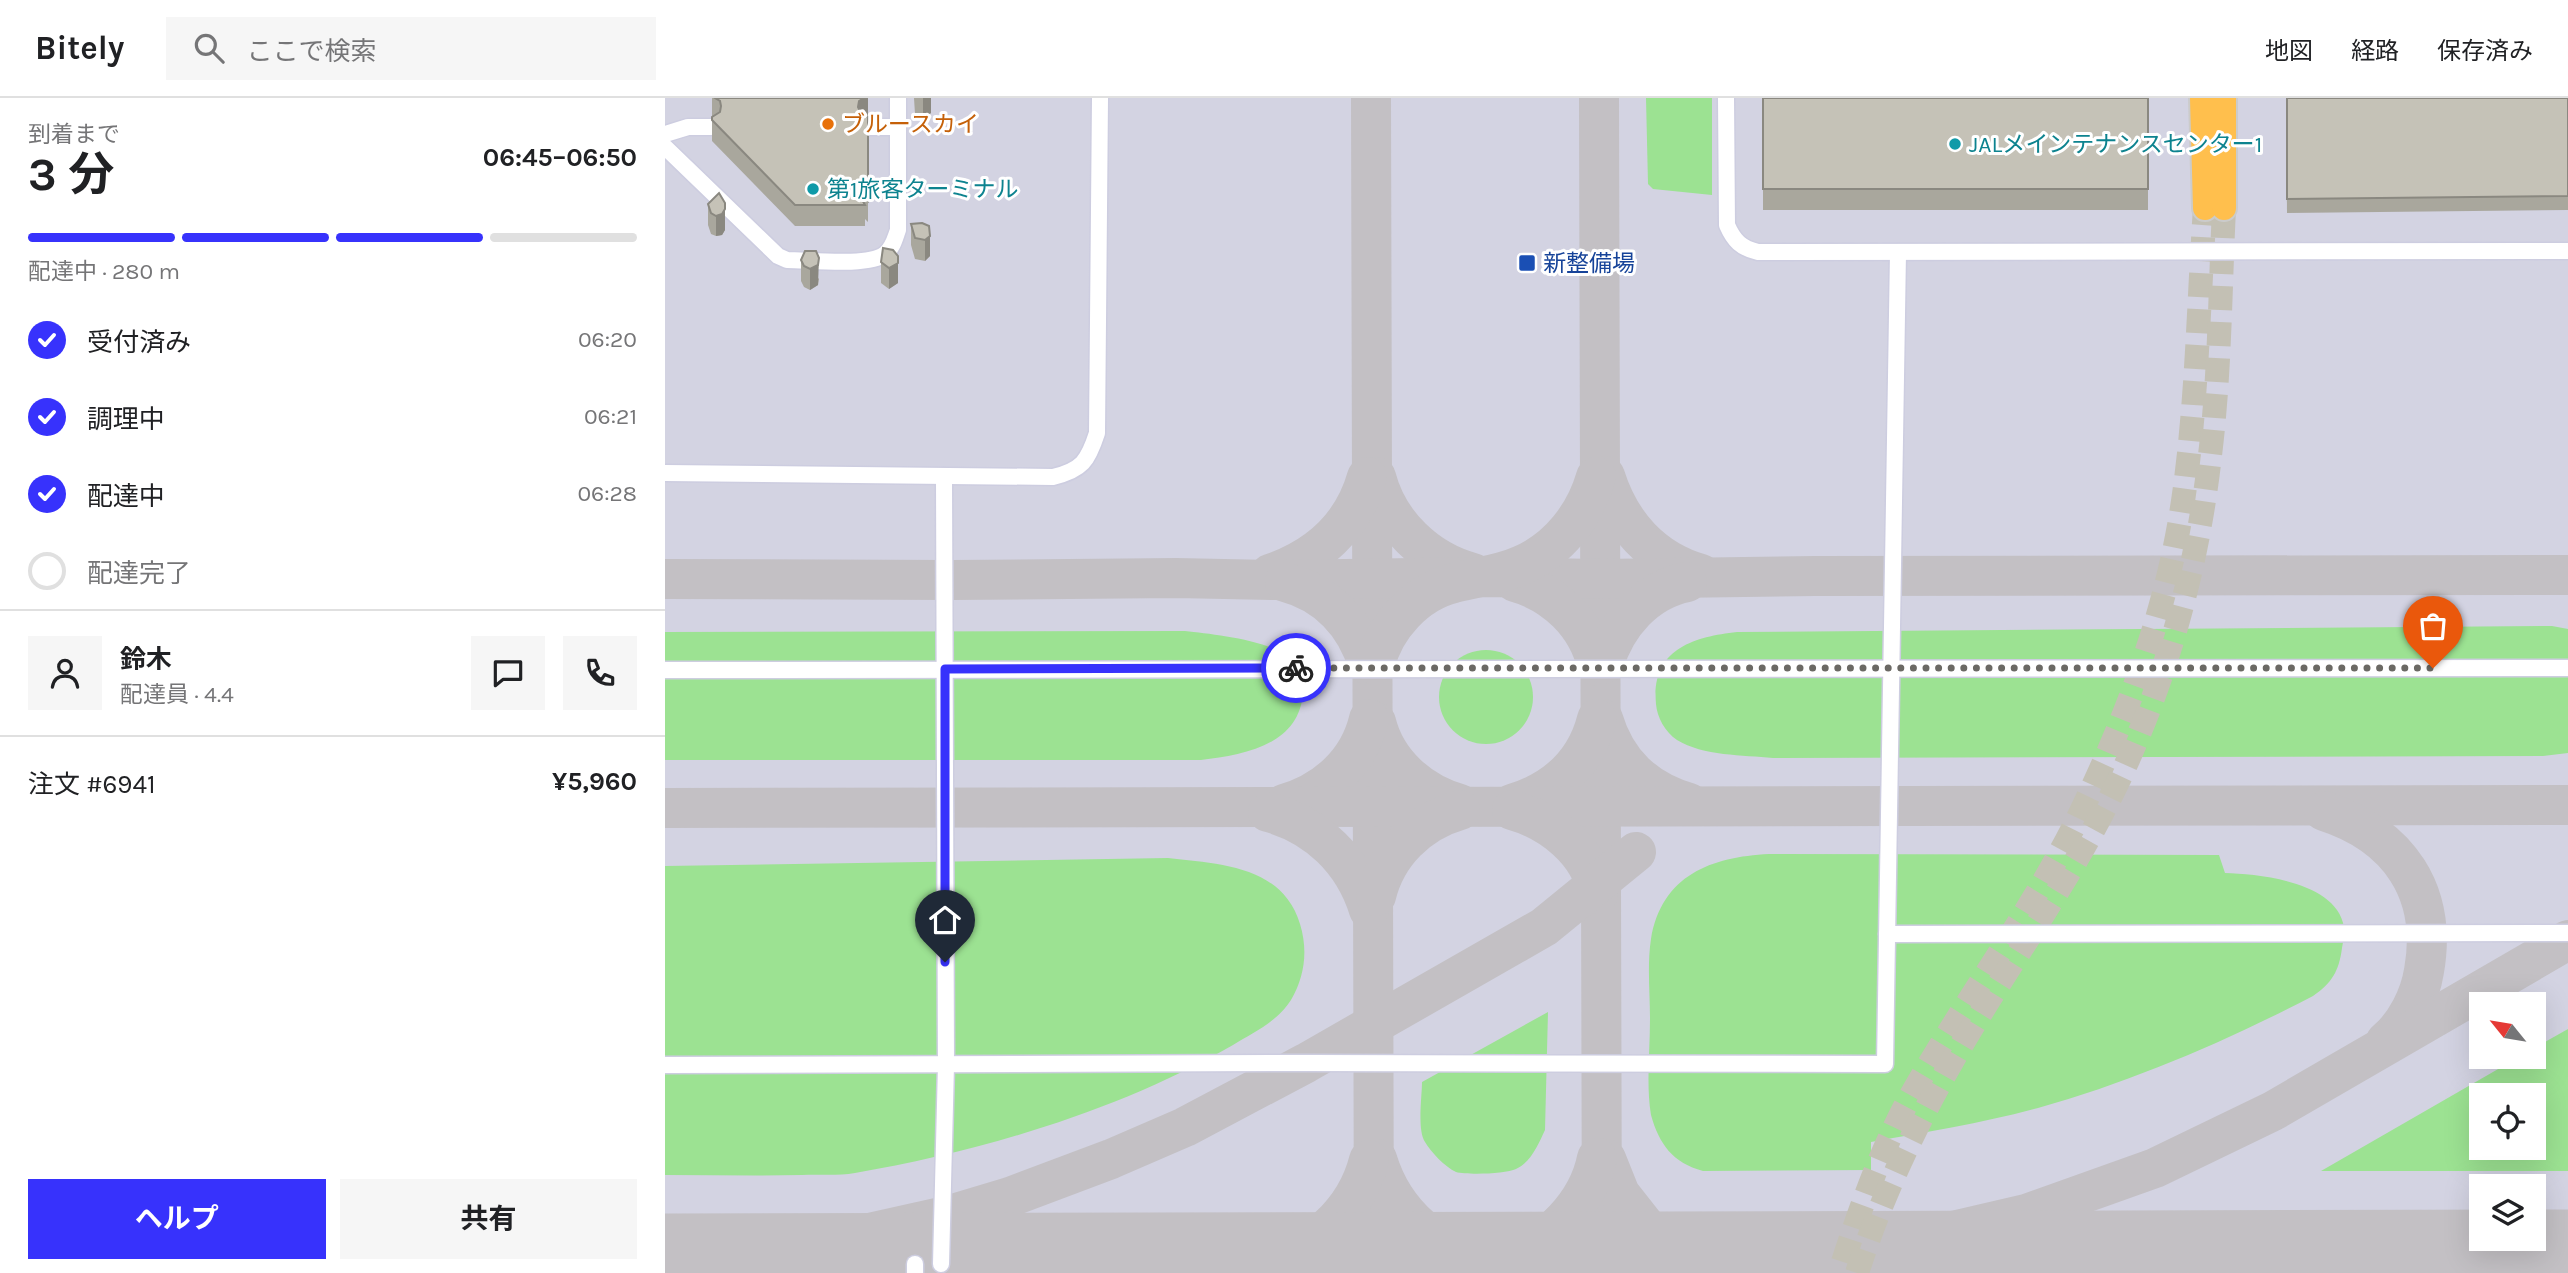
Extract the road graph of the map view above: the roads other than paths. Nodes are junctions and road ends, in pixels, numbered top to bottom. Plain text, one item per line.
1 (898, 98) edge
2 (1100, 98) edge
3 (1726, 98) edge
4 (2202, 98) edge
5 (2226, 98) edge
6 (711, 127) edge
7 (868, 127) edge
8 (898, 127) junction
9 (665, 134) edge
10 (665, 147) edge
11 (2568, 251) edge
12 (1898, 253) junction
13 (665, 473) edge
14 (944, 476) junction
15 (1891, 667) junction
16 (2568, 668) edge
17 (945, 669) junction
18 (665, 670) edge
19 (2568, 933) edge
20 (1887, 934) junction
21 (665, 1065) edge
22 (946, 1065) junction
23 (941, 1264) dead end

1 - 8 lane
2 - 14 lane
3 - 12 lane
4 - 5 highway
6 - 9 lane
7 - 8 lane
8 - 10 lane
11 - 12 lane
12 - 15 lane
13 - 14 lane
14 - 17 lane
15 - 16 lane
15 - 17 lane
15 - 20 lane
17 - 18 lane
17 - 22 lane
19 - 20 lane
20 - 22 lane
21 - 22 lane
22 - 23 lane

